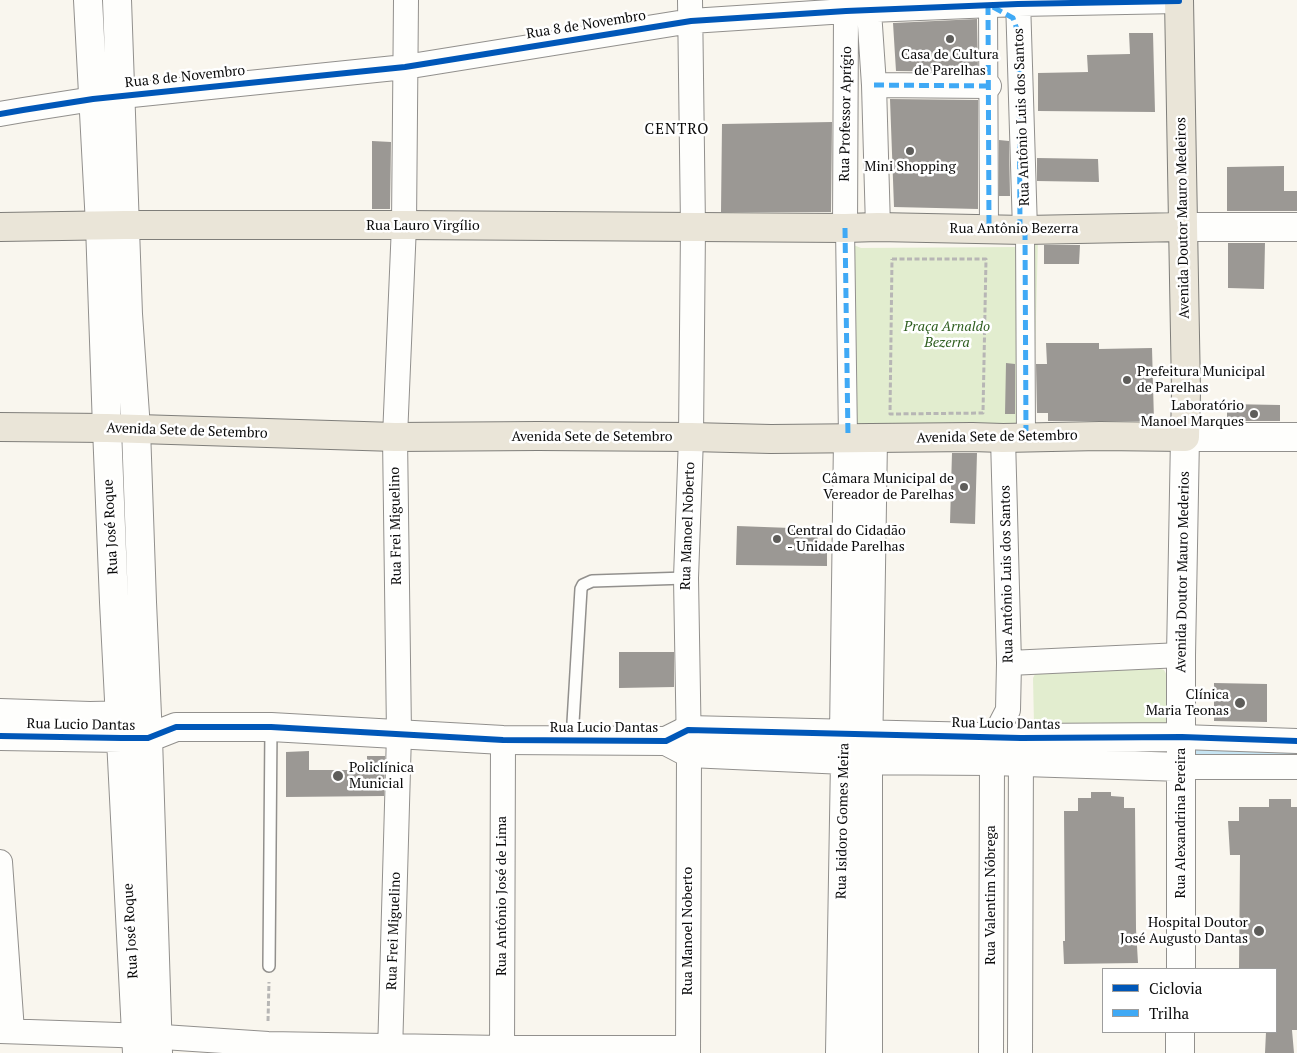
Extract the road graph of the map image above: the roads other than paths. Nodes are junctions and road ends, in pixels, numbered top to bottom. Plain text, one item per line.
1 (88, 0) edge
2 (117, 0) edge
3 (406, 0) edge
4 (1179, 0) edge
5 (1018, 2) edge
6 (988, 3) edge
7 (858, 6) edge
8 (691, 10) edge
9 (405, 66) junction
10 (874, 85) junction
11 (989, 86) junction
12 (121, 96) junction
13 (93, 99) junction
14 (0, 114) edge
15 (113, 225) junction
16 (404, 226) junction
17 (0, 227) edge
18 (693, 227) junction
19 (878, 227) junction
20 (1297, 227) edge
21 (845, 228) junction
22 (1182, 228) junction
23 (989, 230) junction
24 (1023, 230) junction
25 (0, 427) edge
26 (107, 428) junction
27 (136, 429) junction
28 (395, 437) junction
29 (691, 437) junction
30 (1184, 437) junction
31 (1297, 437) edge
32 (1015, 438) junction
33 (860, 439) junction
34 (686, 578) junction
35 (114, 602) junction
36 (142, 602) junction
37 (1181, 655) junction
38 (1009, 663) junction
39 (1008, 710) junction
40 (0, 713) edge
41 (134, 727) junction
42 (271, 727) junction
43 (399, 734) junction
44 (0, 736) edge
45 (1182, 737) junction
46 (572, 739) junction
47 (503, 740) junction
48 (1297, 740) edge
49 (681, 741) junction
50 (857, 747) junction
51 (993, 749) junction
52 (1021, 750) junction
53 (1182, 767) junction
54 (1297, 767) edge
55 (0, 862) edge
56 (269, 966) road end
57 (1181, 968) edge
58 (840, 1021) junction
59 (868, 1023) junction
60 (6, 1031) edge
61 (1180, 1033) edge
62 (147, 1043) edge
63 (268, 1049) edge
64 (390, 1050) edge
65 (502, 1051) edge
66 (688, 1051) edge
67 (840, 1053) edge
68 (868, 1053) edge
69 (990, 1053) edge
70 (1020, 1053) edge
71 (1180, 1053) edge

1 - 13 street, Rua José Roque
2 - 12 street, Rua José Roque
3 - 9 street, Rua Frei Miguelino
4 - 5 street, Rua 8 de Novembro
4 - 22 main road, Avenida Doutor Mauro Medeiros
5 - 6 street, Rua 8 de Novembro
5 - 24 street, Rua Antônio Luis dos Santos
6 - 7 street, Rua 8 de Novembro
6 - 11 street
6 - 24 street
7 - 8 street, Rua 8 de Novembro
7 - 10 street, Rua Professor Aprígio
7 - 21 street, Rua Professor Aprígio
8 - 9 street, Rua 8 de Novembro
8 - 18 street, Rua Manoel Noberto
9 - 12 street, Rua 8 de Novembro
9 - 16 street, Rua Frei Miguelino
10 - 11 street
10 - 19 street, Rua Professor Aprígio
11 - 23 street
12 - 13 street, Rua 8 de Novembro
12 - 15 street, Rua José Roque
13 - 14 street, Rua 8 de Novembro
13 - 15 street, Rua José Roque
15 - 16 main road, Rua Lauro Virgílio
15 - 17 main road, Rua Lauro Virgílio
15 - 26 street, Rua José Roque
15 - 27 street, Rua José Roque
16 - 18 main road, Rua Lauro Virgílio
16 - 28 street, Rua Frei Miguelino
18 - 21 main road, Rua Lauro Virgílio
18 - 29 street, Rua Manoel Noberto
19 - 21 main road, Rua Antônio Bezerra
19 - 23 main road, Rua Antônio Bezerra
20 - 22 street
21 - 33 street
22 - 24 main road, Rua Antônio Bezerra
22 - 30 main road, Avenida Doutor Mauro Medeiros
23 - 24 main road, Rua Antônio Bezerra
24 - 32 street
25 - 26 main road, Avenida Sete de Setembro
26 - 27 main road, Avenida Sete de Setembro
26 - 35 street, Rua José Roque
27 - 28 main road, Avenida Sete de Setembro
27 - 36 street, Rua José Roque
28 - 29 main road, Avenida Sete de Setembro
28 - 43 street, Rua Frei Miguelino
29 - 33 main road, Avenida Sete de Setembro
29 - 34 street, Rua Manoel Noberto
30 - 31 street
30 - 32 main road, Avenida Sete de Setembro
30 - 37 street, Avenida Doutor Mauro Mederios
32 - 33 main road, Avenida Sete de Setembro
32 - 38 street, Rua Antônio Luis dos Santos
33 - 50 street, Rua Isidoro Gomes Meira
34 - 46 lane
34 - 49 street, Rua Manoel Noberto
35 - 36 street
35 - 41 street, Rua José Roque
36 - 41 street, Rua José Roque
37 - 38 street
37 - 45 street, Avenida Doutor Mauro Mederios
38 - 39 street, Rua Antônio Luis dos Santos
39 - 51 street, Rua Antônio Luis dos Santos
39 - 52 street, Rua Antônio Luis dos Santos
40 - 41 street, Rua Lucio Dantas
41 - 42 street, Rua Lucio Dantas
41 - 44 street, Rua Lucio Dantas
41 - 62 street, Rua José Roque
42 - 43 street, Rua Lucio Dantas
42 - 56 lane
43 - 47 street, Rua Lucio Dantas
43 - 64 street, Rua Frei Miguelino
45 - 48 street, Rua Lucio Dantas
45 - 52 street, Rua Lucio Dantas
45 - 53 street, Rua Alexandrina Pereira
46 - 47 street, Rua Lucio Dantas
46 - 49 street, Rua Lucio Dantas
47 - 65 street, Rua Antônio José de Lima
49 - 50 street, Rua Lucio Dantas
49 - 66 street, Rua Manoel Noberto
50 - 51 street, Rua Lucio Dantas
50 - 58 street, Rua Isidoro Gomes Meira
50 - 59 street, Rua Isidoro Gomes Meira
51 - 52 street, Rua Lucio Dantas
51 - 69 street, Rua Valentim Nóbrega
52 - 53 street, Rua Lucio Dantas
52 - 70 street
53 - 54 street, Rua Lucio Dantas
53 - 57 street, Rua Alexandrina Pereira
55 - 60 street
58 - 59 street
58 - 67 street, Rua Isidoro Gomes Meira
59 - 68 street, Rua Isidoro Gomes Meira
60 - 62 street
61 - 71 street
62 - 63 street
63 - 64 street
64 - 65 street
65 - 66 street

